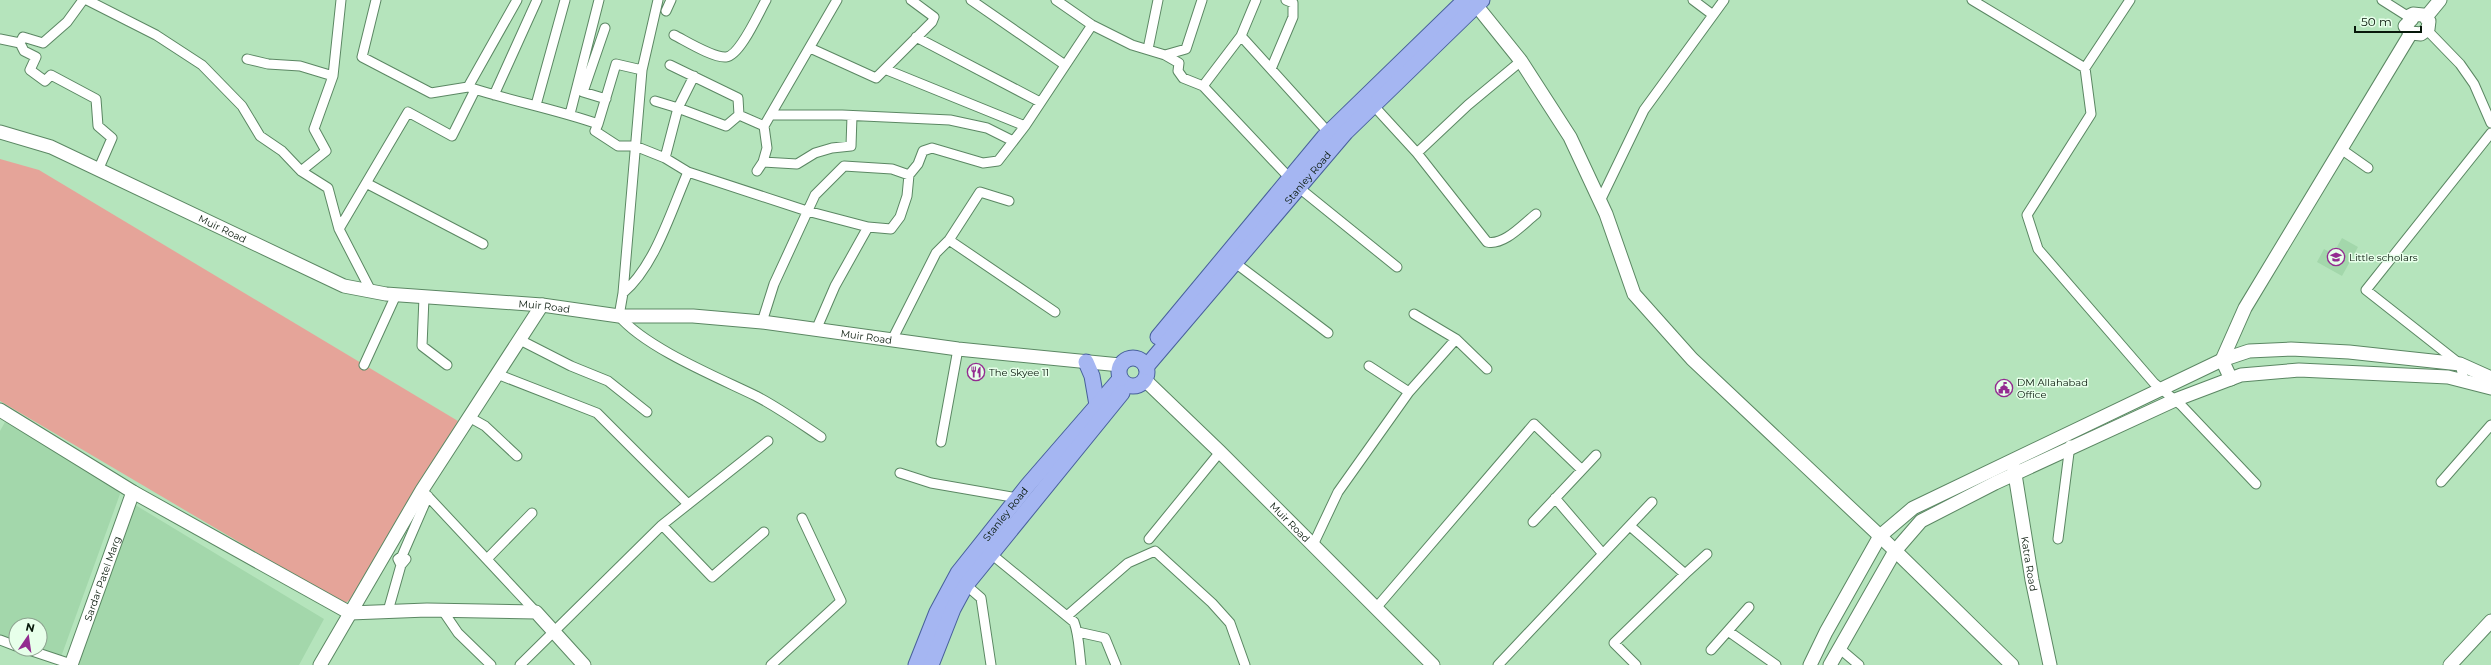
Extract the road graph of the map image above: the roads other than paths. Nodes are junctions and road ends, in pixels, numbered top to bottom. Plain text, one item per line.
1 (83, 0) edge
2 (87, 0) edge
3 (341, 0) edge
4 (376, 0) edge
5 (517, 0) edge
6 (536, 0) edge
7 (565, 0) edge
8 (599, 0) edge
9 (658, 0) edge
10 (671, 0) edge
11 (766, 0) edge
12 (837, 0) edge
13 (911, 0) edge
14 (971, 0) edge
15 (1056, 0) edge
16 (1158, 0) edge
17 (1202, 0) edge
18 (1256, 0) edge
19 (1286, 0) edge
20 (1693, 0) edge
21 (1724, 0) edge
22 (1972, 0) edge
23 (2130, 0) edge
24 (2382, 0) edge
25 (2440, 0) edge
26 (1474, 2) edge
27 (666, 11) dead end
28 (1714, 15) junction
29 (2426, 17) junction
30 (2412, 19) junction
31 (1092, 25) junction
32 (605, 28) dead end
33 (2427, 30) junction
34 (2411, 33) junction
35 (674, 35) dead end
36 (1241, 36) junction
37 (916, 37) junction
38 (0, 39) edge
39 (20, 43) junction
40 (810, 48) junction
41 (1148, 49) junction
42 (1165, 55) junction
43 (247, 59) dead end
44 (1521, 62) junction
45 (670, 65) dead end
46 (1065, 65) junction
47 (2085, 68) junction
48 (1271, 69) junction
49 (642, 70) junction
50 (886, 70) junction
51 (333, 76) junction
52 (694, 76) junction
53 (1203, 86) junction
54 (471, 89) junction
55 (494, 96) junction
56 (606, 99) junction
57 (654, 101) dead end
58 (1040, 102) junction
59 (536, 105) junction
60 (1373, 105) junction
61 (678, 108) junction
62 (570, 114) junction
63 (739, 115) junction
64 (772, 115) junction
65 (852, 116) junction
66 (2491, 123) edge
67 (598, 124) junction
68 (764, 126) junction
69 (1025, 126) junction
70 (0, 132) edge
71 (1328, 132) junction
72 (2491, 133) edge
73 (1013, 141) junction
74 (635, 146) junction
75 (2341, 148) junction
76 (1417, 153) junction
77 (665, 158) junction
78 (764, 162) junction
79 (99, 168) junction
80 (2368, 168) dead end
81 (301, 171) junction
82 (688, 172) junction
83 (757, 172) dead end
84 (909, 176) junction
85 (366, 183) junction
86 (1293, 183) junction
87 (1009, 201) dead end
88 (1600, 201) junction
89 (807, 211) junction
90 (1536, 214) dead end
91 (868, 227) junction
92 (339, 228) junction
93 (949, 240) junction
94 (483, 244) dead end
95 (1234, 262) junction
96 (1398, 266) dead end
97 (371, 291) junction
98 (623, 293) junction
99 (396, 295) junction
100 (424, 297) junction
101 (542, 305) junction
102 (1055, 312) dead end
103 (1414, 314) dead end
104 (619, 316) junction
105 (762, 322) junction
106 (816, 330) junction
107 (1328, 333) dead end
108 (1456, 338) junction
109 (520, 340) junction
110 (892, 340) junction
111 (958, 349) junction
112 (2222, 360) junction
113 (1086, 362) junction
114 (2460, 364) junction
115 (364, 365) dead end
116 (447, 365) dead end
117 (1370, 366) dead end
118 (1144, 369) junction
119 (1487, 369) dead end
120 (497, 374) junction
121 (1122, 377) junction
122 (2491, 378) edge
123 (2231, 379) junction
124 (2464, 381) junction
125 (2491, 388) edge
126 (2162, 390) junction
127 (1409, 392) junction
128 (2175, 400) junction
129 (1097, 405) junction
130 (0, 410) edge
131 (647, 412) dead end
132 (469, 418) junction
133 (2491, 425) edge
134 (2070, 433) junction
135 (821, 436) dead end
136 (768, 441) dead end
137 (941, 442) dead end
138 (2070, 450) junction
139 (1220, 452) junction
140 (1596, 455) dead end
141 (517, 456) dead end
142 (2013, 461) junction
143 (1582, 470) junction
144 (900, 473) dead end
145 (2015, 475) junction
146 (2441, 482) dead end
147 (2256, 484) dead end
148 (133, 492) junction
149 (425, 493) junction
150 (1018, 498) junction
151 (1555, 498) junction
152 (1652, 502) dead end
153 (688, 504) junction
154 (532, 513) dead end
155 (802, 518) dead end
156 (1532, 522) dead end
157 (662, 525) junction
158 (1630, 526) junction
159 (764, 532) dead end
160 (1880, 536) junction
161 (1149, 539) dead end
162 (2058, 539) dead end
163 (1313, 545) junction
164 (1895, 551) junction
165 (386, 552) junction
166 (990, 553) junction
167 (1603, 554) junction
168 (1707, 554) dead end
169 (487, 559) junction
170 (400, 560) junction
171 (1685, 574) junction
172 (966, 585) junction
173 (1749, 607) dead end
174 (1376, 608) junction
175 (388, 611) junction
176 (443, 611) junction
177 (536, 612) junction
178 (350, 613) junction
179 (1067, 616) junction
180 (2491, 622) edge
181 (1728, 631) junction
182 (554, 632) junction
183 (1078, 632) junction
184 (1839, 648) junction
185 (1711, 650) dead end
186 (48, 656) edge
187 (71, 664) edge
188 (320, 665) edge
189 (491, 665) edge
190 (520, 665) edge
191 (584, 665) edge
192 (771, 665) edge
193 (916, 665) edge
194 (931, 665) edge
195 (991, 665) edge
196 (1081, 665) edge
197 (1116, 665) edge
198 (1245, 665) edge
199 (1433, 665) edge
200 (1498, 665) edge
201 (1636, 665) edge
202 (1776, 665) edge
203 (1810, 665) edge
204 (1830, 665) edge
205 (1859, 665) edge
206 (2012, 665) edge
207 (2050, 665) edge
208 (2450, 665) edge

1 - 39 street
2 - 81 street
3 - 51 street
4 - 54 street
5 - 54 street
6 - 55 street
7 - 59 street
8 - 62 street
9 - 49 street
10 - 27 street
11 - 35 street
12 - 40 street
13 - 37 street
14 - 46 street
15 - 31 street
16 - 41 street
17 - 42 street
18 - 36 street
19 - 48 street
20 - 28 street
21 - 28 street
22 - 47 street
23 - 47 street
24 - 30 street
25 - 29 street
26 - 44 street
26 - 60 main road, Stanley Road
26 - 71 main road, Stanley Road
28 - 88 street
29 - 30 street
29 - 33 street
30 - 34 street
31 - 41 street
31 - 46 street
32 - 56 street
33 - 34 street
33 - 66 street
34 - 75 street
36 - 48 street
36 - 53 street
37 - 50 street
37 - 58 street
38 - 39 street
39 - 79 street
40 - 50 street
40 - 64 street
41 - 42 street
42 - 53 street
43 - 51 street
44 - 76 street
44 - 88 street
45 - 52 street
46 - 58 street
47 - 126 street
48 - 71 street
49 - 56 street
49 - 74 street
50 - 69 street
51 - 81 street
52 - 61 street
52 - 63 street
53 - 86 street
54 - 55 street
54 - 85 street
55 - 59 street
56 - 67 street
57 - 61 street
58 - 69 street
59 - 62 street
60 - 76 street
60 - 86 main road, Stanley Road
61 - 63 street
61 - 77 street
62 - 67 street
63 - 68 street
64 - 65 street
64 - 68 street
65 - 73 street
65 - 78 street
67 - 74 street
68 - 78 street
69 - 73 street
70 - 79 street, Muir Road
71 - 86 main road, Stanley Road
72 - 114 street
73 - 84 street
74 - 77 street
74 - 98 street
75 - 80 street
75 - 112 street
76 - 90 street
77 - 82 street
78 - 83 street
79 - 97 street, Muir Road
81 - 92 street
82 - 89 street
82 - 98 street
84 - 89 street
84 - 91 street
85 - 92 street
85 - 94 street
86 - 95 main road, Stanley Road
86 - 96 street
86 - 118 main road, Stanley Road
87 - 93 street
88 - 160 street
89 - 91 street
89 - 105 street
91 - 106 street
92 - 97 street
93 - 102 street
93 - 110 street
95 - 107 street
95 - 118 main road, Stanley Road
97 - 99 street, Muir Road
98 - 104 street
99 - 100 street, Muir Road
99 - 115 street
100 - 101 street, Muir Road
100 - 116 street
101 - 104 street, Muir Road
101 - 109 street
103 - 108 street
104 - 105 street, Muir Road
104 - 135 street
105 - 106 street, Muir Road
106 - 110 street, Muir Road
108 - 119 street
108 - 127 street
109 - 120 street
109 - 131 street
110 - 111 street, Muir Road
111 - 113 street, Muir Road
111 - 137 street
112 - 114 street
112 - 123 street
112 - 126 street
113 - 121 street, Muir Road
113 - 129 main road
114 - 122 street
114 - 124 street
117 - 127 street
118 - 121 main road
118 - 121 main road
118 - 139 street, Muir Road
120 - 132 street
120 - 153 street
121 - 129 main road, Stanley Road
121 - 166 main road, Stanley Road
123 - 124 street
123 - 128 street
124 - 125 street
126 - 128 street
126 - 134 street
127 - 163 street
128 - 138 street
128 - 147 street
129 - 150 main road, Stanley Road
130 - 148 street
132 - 141 street
132 - 149 street
133 - 146 street
134 - 138 street
134 - 142 street
136 - 153 street
138 - 145 street
138 - 162 street
139 - 161 street
139 - 163 street, Muir Road
140 - 143 street
142 - 145 street, Katra Road
142 - 160 street
143 - 151 street
143 - 174 street
144 - 150 street
145 - 164 street
145 - 207 street, Katra Road
148 - 178 street
148 - 187 street, Sardar Patel Marg
149 - 165 street
149 - 169 street
149 - 170 street
150 - 193 main road, Stanley Road
151 - 156 street
151 - 167 street
152 - 158 street
153 - 157 street
154 - 169 street
155 - 192 street
157 - 159 street
157 - 182 street
158 - 167 street
158 - 171 street
160 - 164 street
160 - 203 street
163 - 174 street, Muir Road
164 - 184 street
164 - 206 street
165 - 170 street
165 - 178 street
166 - 172 main road, Stanley Road
166 - 179 street
167 - 200 street
168 - 171 street
169 - 177 street
170 - 175 street
171 - 201 street
172 - 194 main road, Stanley Road
172 - 195 street
173 - 181 street
174 - 199 street, Muir Road
175 - 176 street
175 - 178 street
176 - 177 street
176 - 189 street
177 - 182 street
178 - 188 street
179 - 183 street
179 - 198 street
180 - 208 street
181 - 185 street
181 - 202 street
182 - 190 street
182 - 191 street
183 - 196 street
183 - 197 street
184 - 204 street
184 - 205 street
186 - 187 street

